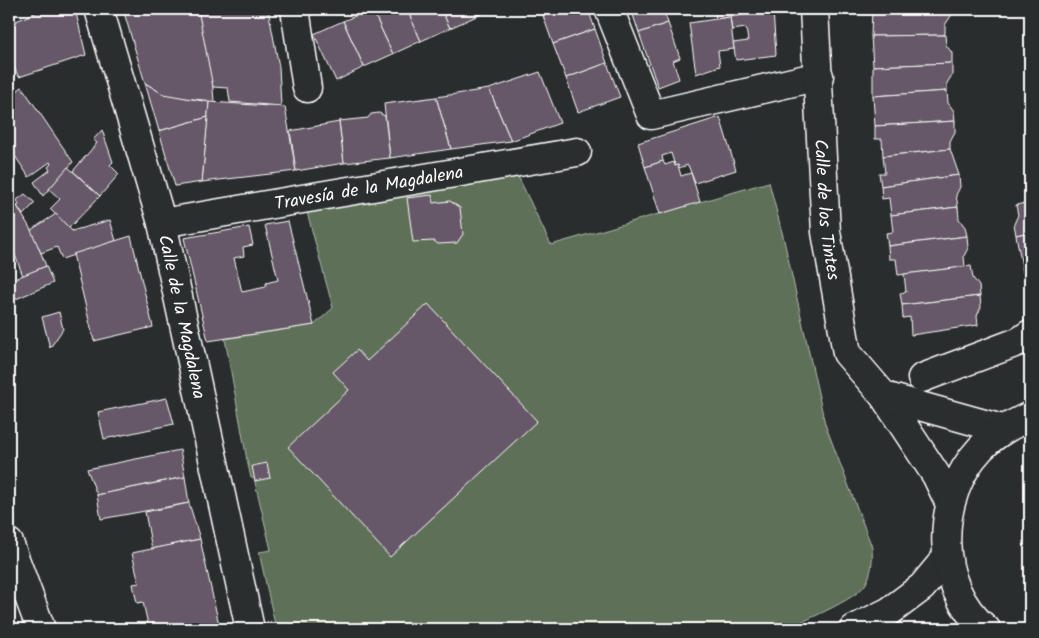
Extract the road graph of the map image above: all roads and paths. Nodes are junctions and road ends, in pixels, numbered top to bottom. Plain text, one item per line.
1 (99, 9) edge
2 (610, 9) edge
3 (814, 9) edge
4 (304, 12) edge
5 (819, 76) junction
6 (308, 88) dead end
7 (577, 152) dead end
8 (162, 222) junction
9 (1030, 334) edge
10 (922, 378) dead end
11 (884, 396) junction
12 (1030, 416) edge
13 (1002, 429) junction
14 (950, 504) junction
15 (9, 543) edge
16 (947, 557) junction
17 (41, 629) edge
18 (250, 629) edge
19 (854, 629) edge
20 (986, 629) edge

1 - 8 street, Calle de la Magdalena
2 - 5 street
3 - 5 street, Calle de los Tintes
4 - 6 street
5 - 11 street, Calle de los Tintes
7 - 8 street, Travesía de la Magdalena
8 - 18 street, Calle de la Magdalena
9 - 10 street
11 - 13 street
11 - 14 street, Calle de los Tintes
12 - 13 street
13 - 14 street
14 - 16 street
15 - 17 street
16 - 19 street
16 - 20 street

